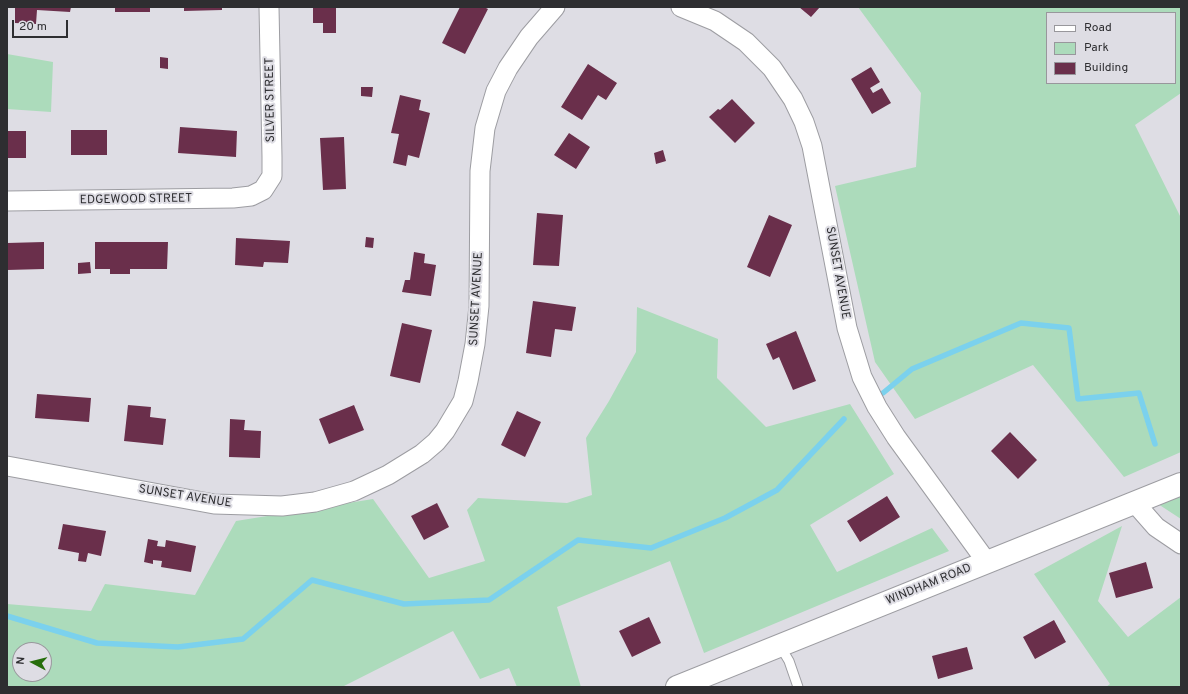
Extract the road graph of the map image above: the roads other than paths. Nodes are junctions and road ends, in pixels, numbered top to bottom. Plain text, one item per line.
1 (269, 7) edge
2 (555, 7) edge
3 (681, 7) edge
4 (263, 190) joint
5 (7, 201) edge
6 (7, 466) edge
7 (1181, 484) edge
8 (1134, 502) junction
9 (1181, 544) edge
10 (986, 561) junction
11 (780, 646) junction
12 (677, 687) edge
13 (798, 687) edge

1 - 4 street, SILVER STREET
2 - 6 street, SUNSET AVENUE
3 - 10 street, SUNSET AVENUE
4 - 5 street, EDGEWOOD STREET
7 - 8 street, WINDHAM ROAD
8 - 9 street
8 - 10 street, WINDHAM ROAD
10 - 11 street, WINDHAM ROAD
11 - 12 street, WINDHAM ROAD
11 - 13 lane

